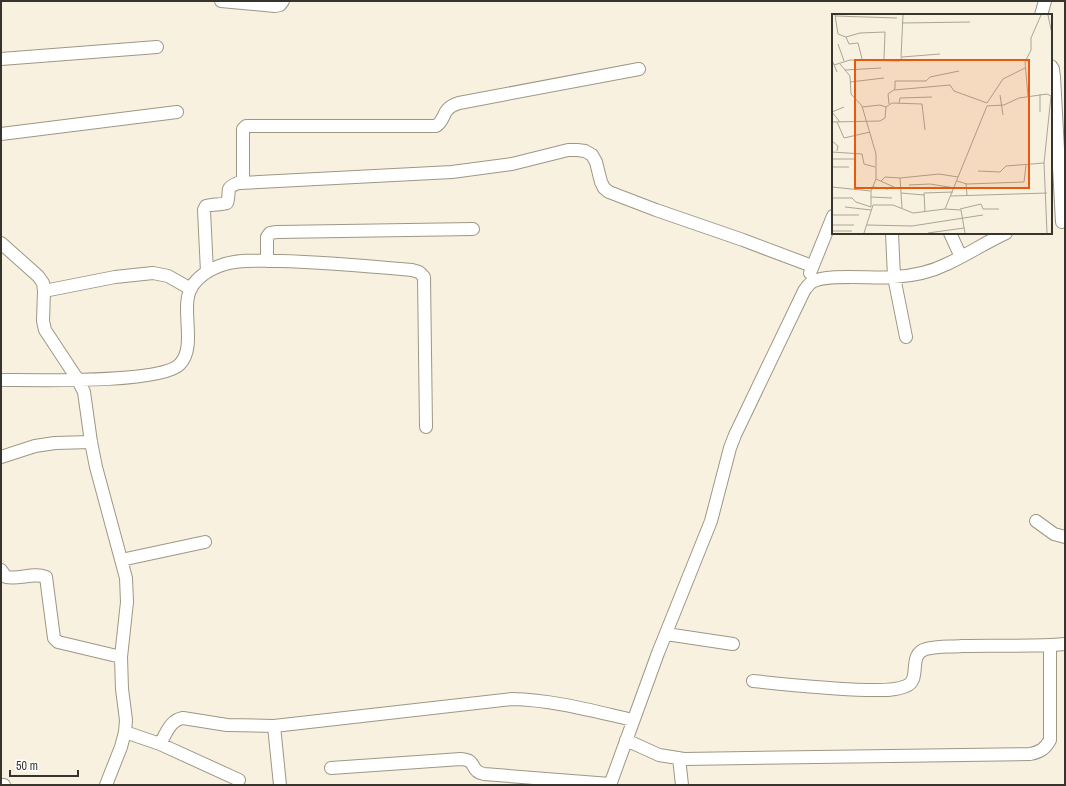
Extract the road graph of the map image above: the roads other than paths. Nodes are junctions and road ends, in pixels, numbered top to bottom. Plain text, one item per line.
1 (221, 1) edge
2 (283, 1) edge
3 (1045, 1) edge
4 (1041, 14) edge
5 (157, 47) dead end
6 (1, 58) edge
7 (1052, 68) edge
8 (639, 69) dead end
9 (176, 112) dead end
10 (1, 134) edge
11 (240, 183) junction
12 (832, 218) edge
13 (1059, 223) edge
14 (474, 229) dead end
15 (892, 234) edge
16 (950, 234) edge
17 (1004, 234) edge
18 (1, 243) edge
19 (961, 257) junction
20 (267, 261) junction
21 (812, 266) junction
22 (208, 272) junction
23 (894, 277) junction
24 (191, 289) junction
25 (44, 291) junction
26 (804, 291) junction
27 (906, 337) dead end
28 (1, 380) edge
29 (78, 380) junction
30 (426, 427) dead end
31 (90, 442) junction
32 (1, 457) edge
33 (1036, 521) dead end
34 (1065, 537) edge
35 (205, 542) dead end
36 (121, 560) junction
37 (1, 570) edge
38 (666, 634) junction
39 (733, 644) dead end
40 (1065, 644) edge
41 (1050, 645) junction
42 (121, 657) junction
43 (753, 682) dead end
44 (633, 720) junction
45 (274, 726) junction
46 (125, 732) junction
47 (626, 740) junction
48 (160, 744) junction
49 (679, 758) junction
50 (331, 768) dead end
51 (238, 780) dead end
52 (110, 784) edge
53 (280, 785) edge
54 (610, 785) edge
55 (682, 785) edge

1 - 2 street
3 - 4 street
5 - 6 street
7 - 13 street
8 - 11 street
9 - 10 street
11 - 21 street
11 - 22 street
12 - 21 street
14 - 20 street
15 - 23 street
16 - 19 street
17 - 19 street
18 - 25 street
19 - 23 street
20 - 22 street
20 - 30 street
21 - 26 street
22 - 24 street
23 - 26 street
23 - 27 street
24 - 25 street
24 - 29 street
25 - 29 street
26 - 38 street
28 - 29 street
29 - 31 street
31 - 32 street
31 - 36 street
33 - 34 street
35 - 36 street
36 - 42 street
37 - 42 street
38 - 39 street
38 - 44 street
40 - 41 street
41 - 43 street
41 - 49 street
42 - 46 street
44 - 45 street
44 - 47 street
45 - 48 street
45 - 53 street
46 - 48 street
46 - 52 street
47 - 49 street
47 - 54 street
48 - 51 street
49 - 55 street
50 - 54 street

